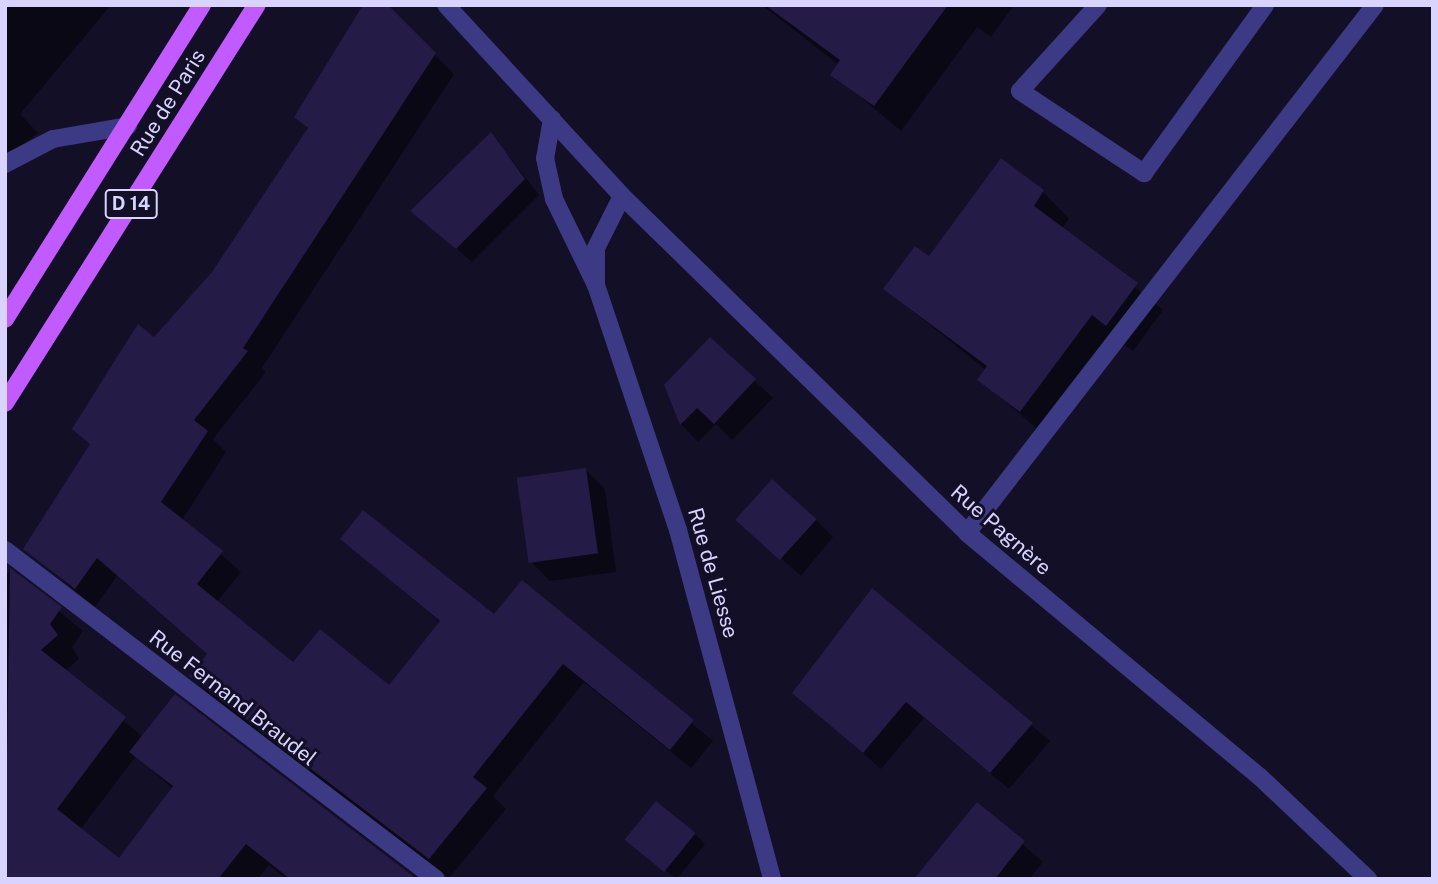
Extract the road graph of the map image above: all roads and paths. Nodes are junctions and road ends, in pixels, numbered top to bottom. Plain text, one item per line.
1 (202, 5) edge
2 (257, 5) edge
3 (446, 5) edge
4 (1098, 5) edge
5 (1375, 5) edge
6 (1258, 8) edge
7 (552, 119) junction
8 (128, 126) junction
9 (5, 164) edge
10 (622, 195) junction
11 (596, 285) junction
12 (5, 319) edge
13 (5, 403) edge
14 (967, 533) junction
15 (5, 550) edge
16 (436, 879) edge
17 (772, 879) edge
18 (1368, 879) edge

1 - 8 main road, Rue de Paris / D 14
2 - 13 main road, Rue de Paris / D 14
3 - 7 street
4 - 6 street
5 - 14 street
7 - 10 street
7 - 11 street
8 - 9 street
8 - 12 main road, Rue de Paris / D 14
10 - 11 street
10 - 14 street, Rue Pagnère
11 - 17 street, Rue de Liesse
14 - 18 street, Rue Pagnère
15 - 16 street, Rue Fernand Braudel

